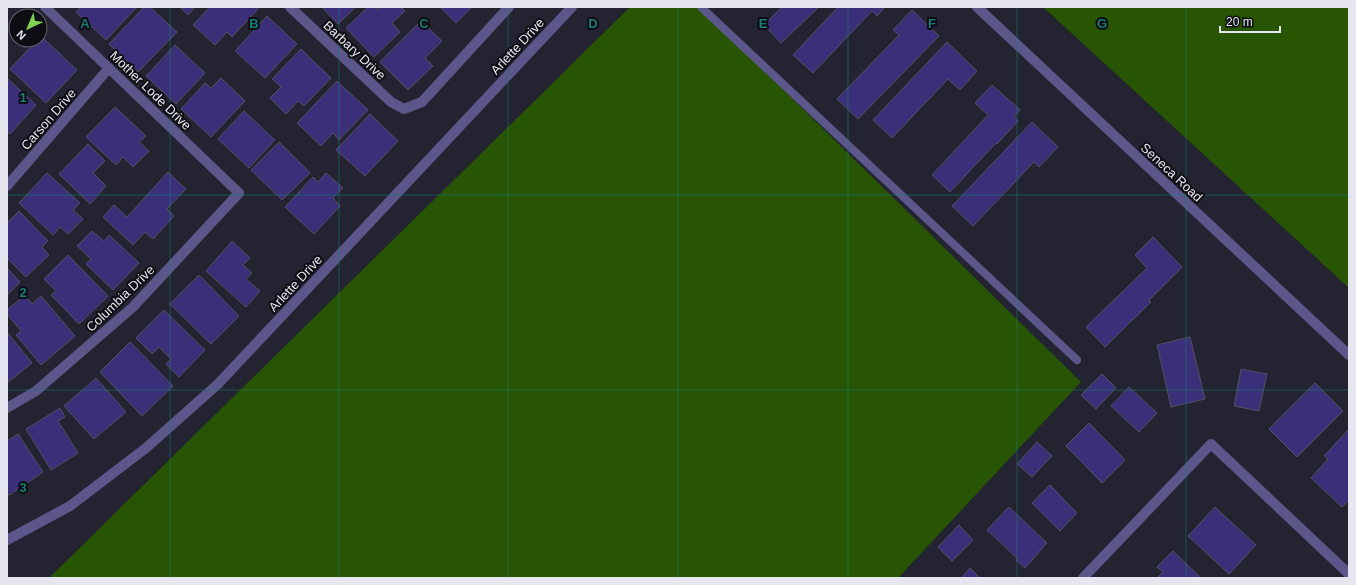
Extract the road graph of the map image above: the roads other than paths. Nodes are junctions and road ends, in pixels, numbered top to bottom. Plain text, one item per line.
1 (45, 7) edge
2 (290, 7) edge
3 (509, 7) edge
4 (572, 7) edge
5 (701, 7) edge
6 (977, 7) edge
7 (109, 68) junction
8 (7, 186) edge
9 (239, 193) joint
10 (1349, 355) edge
11 (1077, 360) dead end
12 (7, 408) edge
13 (7, 540) edge
14 (1349, 574) edge
15 (1083, 578) edge

1 - 7 street, Mother Lode Drive
2 - 3 street, Barbary Drive
4 - 13 street, Arlette Drive
5 - 11 lane
6 - 10 street, Seneca Road
7 - 8 street, Carson Drive
7 - 9 street, Mother Lode Drive
9 - 12 street, Columbia Drive
14 - 15 street

